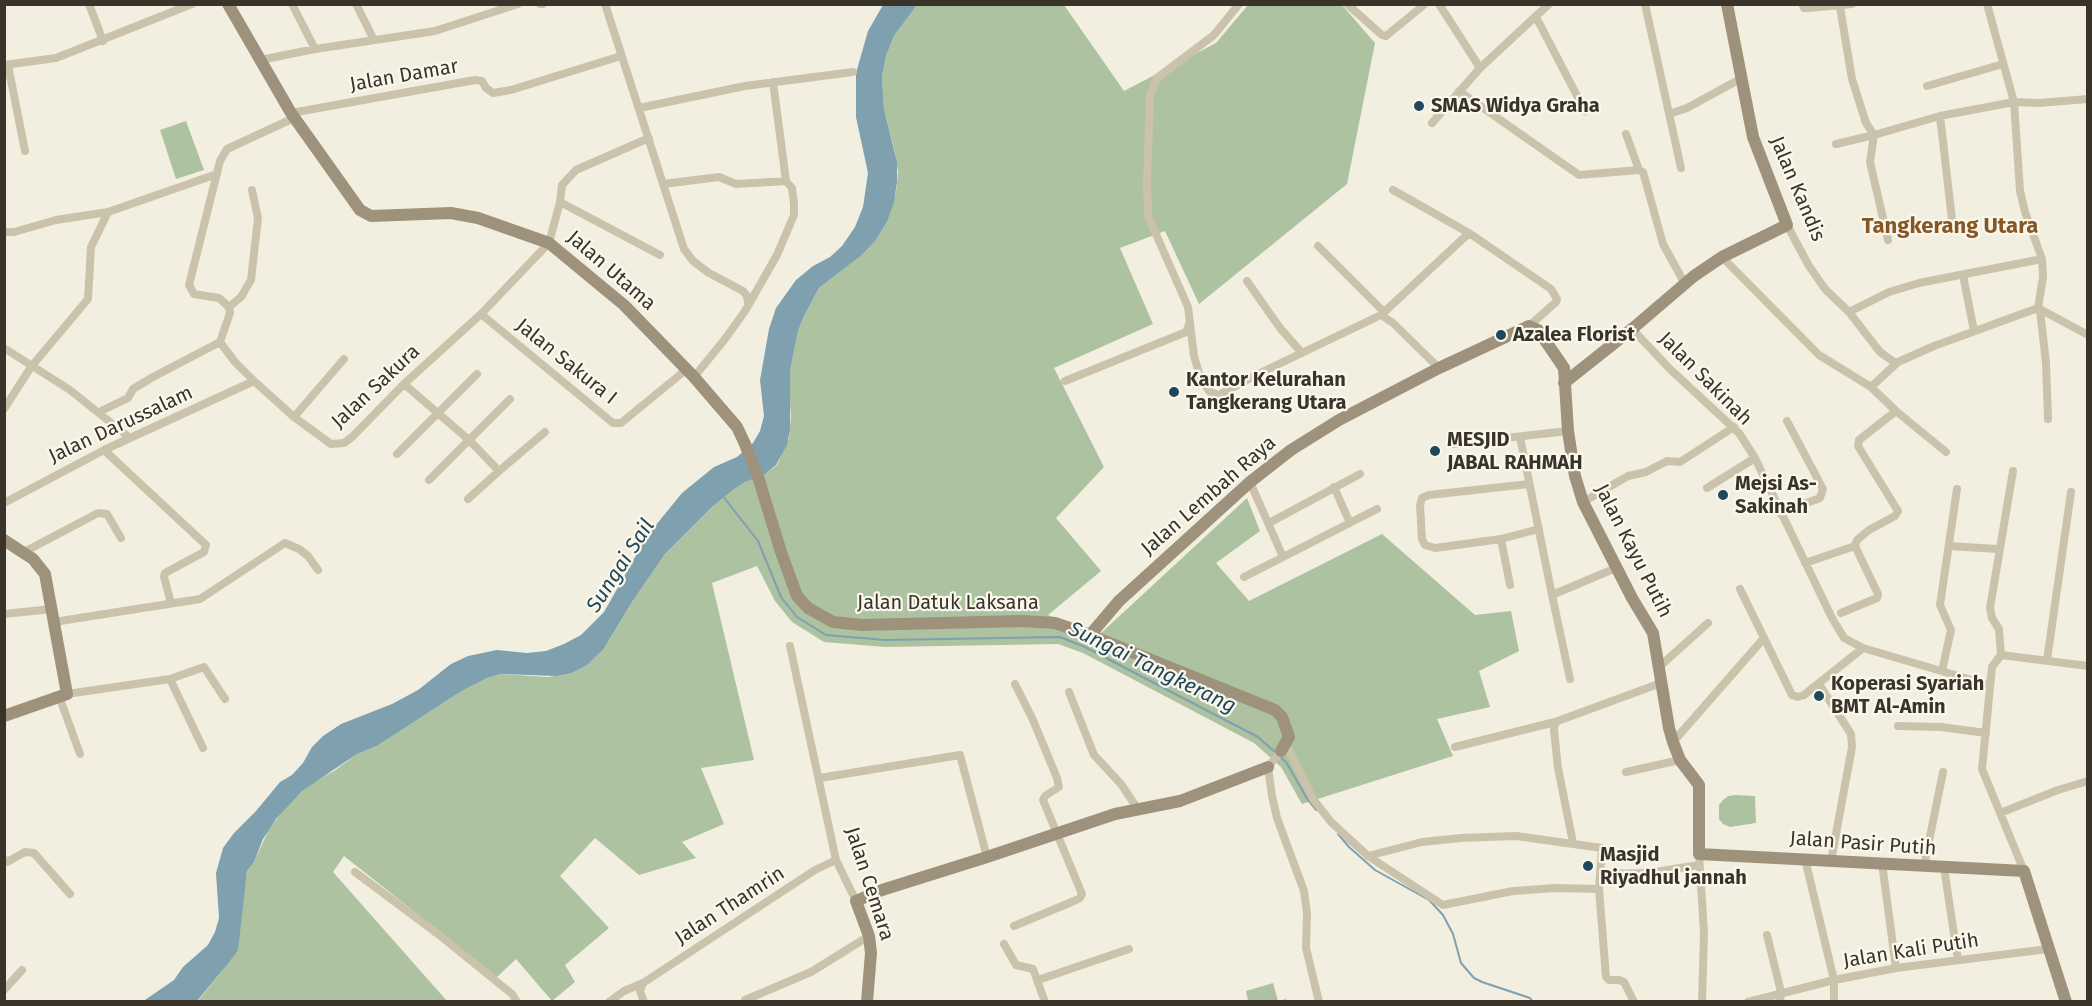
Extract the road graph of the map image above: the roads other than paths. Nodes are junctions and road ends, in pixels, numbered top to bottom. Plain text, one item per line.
1 (89, 4) edge
2 (192, 4) edge
3 (228, 4) edge
4 (292, 4) edge
5 (357, 4) edge
6 (518, 4) edge
7 (605, 4) edge
8 (1239, 4) edge
9 (1347, 4) edge
10 (1425, 4) edge
11 (1440, 4) edge
12 (1549, 4) edge
13 (1646, 4) edge
14 (1727, 4) edge
15 (1802, 4) edge
16 (1852, 4) edge
17 (1987, 4) edge
18 (1840, 7) junction
19 (1536, 17) junction
20 (374, 40) junction
21 (103, 41) junction
22 (315, 49) junction
23 (621, 56) junction
24 (260, 60) junction
25 (2002, 64) junction
26 (6, 65) edge
27 (1480, 68) junction
28 (853, 72) dead end
29 (1742, 78) junction
30 (773, 82) junction
31 (1926, 86) dead end
32 (1459, 91) junction
33 (2088, 99) edge
34 (2014, 102) junction
35 (639, 108) junction
36 (1585, 111) dead end
37 (1669, 114) junction
38 (293, 116) junction
39 (1940, 116) junction
40 (1432, 123) dead end
41 (1626, 134) dead end
42 (1874, 135) junction
43 (649, 138) junction
44 (1836, 144) dead end
45 (25, 151) dead end
46 (1681, 168) dead end
47 (1639, 170) junction
48 (217, 174) junction
49 (786, 181) junction
50 (663, 184) junction
51 (252, 190) dead end
52 (1393, 190) dead end
53 (560, 202) junction
54 (108, 212) junction
55 (1786, 225) junction
56 (1953, 228) dead end
57 (4, 232) edge
58 (1469, 233) junction
59 (1888, 240) dead end
60 (549, 243) junction
61 (1318, 246) dead end
62 (660, 255) dead end
63 (1722, 257) junction
64 (2042, 259) junction
65 (1963, 275) junction
66 (1247, 281) dead end
67 (1685, 284) junction
68 (748, 303) junction
69 (229, 307) junction
70 (2038, 309) junction
71 (1849, 312) junction
72 (481, 314) junction
73 (1382, 314) junction
74 (1190, 322) junction
75 (1529, 326) junction
76 (1632, 329) junction
77 (1974, 331) junction
78 (2088, 335) edge
79 (220, 342) junction
80 (4, 348) edge
81 (1302, 353) junction
82 (344, 359) dead end
83 (1898, 362) junction
84 (31, 367) junction
85 (1439, 368) junction
86 (690, 373) junction
87 (477, 374) dead end
88 (254, 381) junction
89 (1065, 381) dead end
90 (1564, 383) junction
91 (404, 384) junction
92 (1871, 387) junction
93 (510, 399) dead end
94 (4, 409) edge
95 (1896, 411) junction
96 (99, 412) junction
97 (438, 414) junction
98 (294, 417) junction
99 (2048, 419) dead end
100 (1787, 421) dead end
101 (1734, 427) junction
102 (1568, 431) junction
103 (545, 432) dead end
104 (1520, 437) junction
105 (130, 438) junction
106 (469, 440) junction
107 (745, 444) joint
108 (1452, 444) dead end
109 (104, 450) junction
110 (1946, 452) dead end
111 (397, 454) dead end
112 (1755, 458) junction
113 (499, 471) junction
114 (2013, 471) dead end
115 (1360, 474) dead end
116 (429, 480) dead end
117 (1250, 482) junction
118 (1528, 484) junction
119 (1334, 487) junction
120 (1707, 488) dead end
121 (1957, 489) dead end
122 (2071, 492) dead end
123 (468, 499) dead end
124 (1583, 502) junction
125 (4, 503) edge
126 (1377, 509) dead end
127 (1780, 513) junction
128 (1269, 523) junction
129 (1350, 523) junction
130 (1539, 529) junction
131 (121, 537) dead end
132 (1501, 539) junction
133 (4, 540) edge
134 (1855, 546) junction
135 (1949, 546) junction
136 (1998, 549) junction
137 (24, 552) junction
138 (1282, 557) junction
139 (1805, 563) junction
140 (1616, 568) junction
141 (318, 570) dead end
142 (1244, 577) dead end
143 (1510, 585) dead end
144 (1740, 589) dead end
145 (1552, 595) junction
146 (171, 603) junction
147 (1841, 613) dead end
148 (4, 614) edge
149 (53, 615) junction
150 (1708, 623) dead end
151 (1090, 635) junction
152 (1764, 638) junction
153 (790, 646) dead end
154 (1863, 648) junction
155 (2001, 655) junction
156 (2047, 660) junction
157 (2088, 666) edge
158 (1659, 667) junction
159 (1942, 671) junction
160 (170, 679) junction
161 (1570, 679) dead end
162 (1661, 682) junction
163 (1015, 684) dead end
164 (1819, 684) junction
165 (1989, 685) junction
166 (1069, 693) dead end
167 (63, 695) junction
168 (225, 699) dead end
169 (4, 716) edge
170 (1555, 722) junction
171 (1898, 726) dead end
172 (1986, 733) junction
173 (1673, 742) junction
174 (203, 747) dead end
175 (1284, 747) junction
176 (1455, 747) dead end
177 (80, 754) dead end
178 (1680, 760) junction
179 (1269, 766) junction
180 (1626, 772) dead end
181 (1943, 772) dead end
182 (820, 778) junction
183 (2088, 781) edge
184 (1137, 808) junction
185 (2000, 813) junction
186 (1056, 832) junction
187 (1574, 843) junction
188 (1368, 856) junction
189 (987, 857) junction
190 (4, 859) edge
191 (1699, 859) junction
192 (1805, 859) junction
193 (836, 860) junction
194 (1831, 861) junction
195 (1882, 863) junction
196 (1924, 866) junction
197 (1944, 868) junction
198 (355, 872) dead end
199 (2024, 872) junction
200 (1599, 874) junction
201 (1599, 889) junction
202 (70, 894) dead end
203 (856, 901) junction
204 (1014, 926) dead end
205 (1767, 935) dead end
206 (869, 936) junction
207 (1004, 944) dead end
208 (1129, 949) dead end
209 (2048, 949) junction
210 (1958, 960) junction
211 (1896, 968) junction
212 (22, 970) dead end
213 (1038, 980) junction
214 (1834, 980) junction
215 (643, 983) junction
216 (4, 990) edge
217 (1780, 997) edge
218 (745, 1000) edge
219 (517, 1002) edge
220 (609, 1002) edge
221 (644, 1002) edge
222 (867, 1002) edge
223 (1045, 1002) edge
224 (1319, 1002) edge
225 (1634, 1002) edge
226 (1702, 1002) edge
227 (1749, 1002) edge
228 (1834, 1002) edge
229 (2066, 1002) edge

1 - 21 street
2 - 21 street
3 - 24 street, Jalan Utama
4 - 22 street
5 - 20 street
6 - 20 street
7 - 23 street
8 - 74 street
9 - 10 street
11 - 27 street
12 - 19 street
13 - 37 street
14 - 29 street, Jalan Kandis
15 - 18 street
16 - 18 street
17 - 25 street
18 - 42 street
19 - 27 street
19 - 36 street
20 - 22 street
21 - 26 street
22 - 24 street
23 - 35 street
23 - 38 street, Jalan Damar
24 - 38 street, Jalan Utama
25 - 31 street
25 - 34 street
26 - 45 street
27 - 32 street
28 - 30 street
29 - 37 street
29 - 55 street, Jalan Kandis
30 - 35 street
30 - 49 street, Jalan Sakura I
32 - 40 street
32 - 47 street
33 - 34 street
34 - 39 street
34 - 64 street
35 - 43 street
37 - 46 street
38 - 48 street, Jalan Damar
38 - 60 street, Jalan Utama
39 - 42 street
39 - 56 street
41 - 47 street
42 - 44 street
42 - 59 street
43 - 50 street
43 - 53 street
47 - 67 street
48 - 54 street
48 - 69 street, Jalan Damar
49 - 50 street
49 - 68 street, Jalan Sakura I
50 - 68 street
51 - 69 street
52 - 58 street
53 - 60 street
53 - 62 street
54 - 57 street
54 - 84 street
55 - 63 street
55 - 71 street, Jalan Kandis
58 - 73 street
58 - 75 street
60 - 72 street, Jalan Sakura
60 - 86 street, Jalan Utama
61 - 73 street
63 - 67 street
63 - 92 street
64 - 65 street
64 - 70 street
65 - 71 street
65 - 77 street
66 - 81 street
67 - 76 street
68 - 86 street, Jalan Sakura I
69 - 79 street
70 - 77 street
70 - 78 street
70 - 99 street
71 - 83 street, Jalan Kandis
72 - 86 street, Jalan Sakura I
72 - 91 street, Jalan Sakura
73 - 81 street
73 - 85 street
74 - 81 street
74 - 89 street
75 - 85 street, Jalan Lembah Raya
75 - 90 street
76 - 90 street
76 - 101 street, Jalan Sakinah
77 - 83 street
79 - 88 street, Jalan Sakura
79 - 96 street
80 - 84 street
82 - 98 street
83 - 92 street
84 - 94 street
84 - 96 street
85 - 117 street, Jalan Lembah Raya
86 - 107 street, Jalan Utama
87 - 97 street
88 - 98 street, Jalan Sakura
88 - 105 street, Jalan Darussalam
90 - 102 street, Jalan Kayu Putih
91 - 97 street
91 - 98 street, Jalan Sakura
92 - 95 street
93 - 106 street
95 - 110 street
95 - 134 street
96 - 105 street
97 - 106 street
97 - 111 street
100 - 127 street
101 - 112 street, Jalan Sakinah
101 - 124 street
102 - 104 street
102 - 124 street, Jalan Kayu Putih
103 - 113 street
104 - 108 street
104 - 118 street
105 - 109 street, Jalan Darussalam
106 - 113 street
106 - 116 street
107 - 151 street, Jalan Datuk Laksana
109 - 125 street, Jalan Darussalam
109 - 146 street
112 - 120 street
112 - 127 street, Jalan Sakinah
113 - 123 street
114 - 136 street
115 - 119 street
117 - 128 street
117 - 151 street, Jalan Lembah Raya
118 - 130 street
118 - 132 street
119 - 128 street
119 - 129 street
121 - 135 street
122 - 156 street
124 - 140 street, Jalan Kayu Putih
126 - 129 street
127 - 139 street, Jalan Sakinah
128 - 138 street
129 - 138 street
130 - 132 street
130 - 145 street
131 - 137 street
132 - 143 street
133 - 137 street
134 - 139 street
134 - 147 street
135 - 136 street
135 - 159 street
136 - 155 street
137 - 149 street
138 - 142 street
139 - 154 street, Jalan Sakinah
140 - 145 street
140 - 158 street, Jalan Kayu Putih
141 - 146 street
144 - 152 street
145 - 161 street
146 - 149 street
148 - 149 street
149 - 167 street
150 - 158 street
151 - 175 street, Jalan Datuk Laksana
152 - 164 street
152 - 173 street
153 - 182 street, Jalan Cemara
154 - 159 street, Jalan Sakinah
154 - 164 street
155 - 156 street
155 - 165 street
156 - 157 street
158 - 162 street, Jalan Kayu Putih
159 - 165 street, Jalan Sakinah
160 - 167 street
160 - 168 street
160 - 174 street
162 - 170 street
162 - 173 street, Jalan Kayu Putih
163 - 186 street
164 - 194 street
165 - 172 street
166 - 184 street
167 - 169 street
167 - 177 street
170 - 176 street
170 - 187 street
171 - 172 street
172 - 185 street
173 - 178 street, Jalan Kayu Putih
175 - 179 street
175 - 188 street
178 - 180 street
178 - 191 street, Jalan Kayu Putih
179 - 184 street
179 - 224 street
181 - 196 street
182 - 189 street
182 - 193 street, Jalan Cemara
183 - 185 street
184 - 186 street
185 - 199 street
186 - 189 street
186 - 204 street
187 - 188 street
187 - 200 street
188 - 201 street
189 - 203 street
190 - 202 street
191 - 192 street, Jalan Pasir Putih
191 - 200 street
191 - 226 street, Jalan Kayu Putih
192 - 194 street, Jalan Pasir Putih
192 - 214 street
193 - 203 street, Jalan Cemara
193 - 215 street, Jalan Thamrin
194 - 195 street, Jalan Pasir Putih
195 - 196 street, Jalan Pasir Putih
195 - 211 street
196 - 197 street, Jalan Pasir Putih
197 - 199 street, Jalan Pasir Putih
197 - 210 street
198 - 219 street
199 - 209 street
200 - 201 street
201 - 225 street
203 - 206 street, Jalan Cemara
205 - 217 street
206 - 218 street
206 - 222 street, Jalan Cemara
207 - 213 street
208 - 213 street
209 - 210 street, Jalan Kali Putih
209 - 229 street
210 - 211 street, Jalan Kali Putih
211 - 214 street, Jalan Kali Putih
212 - 216 street
213 - 223 street
214 - 217 street, Jalan Kali Putih
214 - 228 street
215 - 220 street, Jalan Thamrin
215 - 221 street
217 - 227 street

